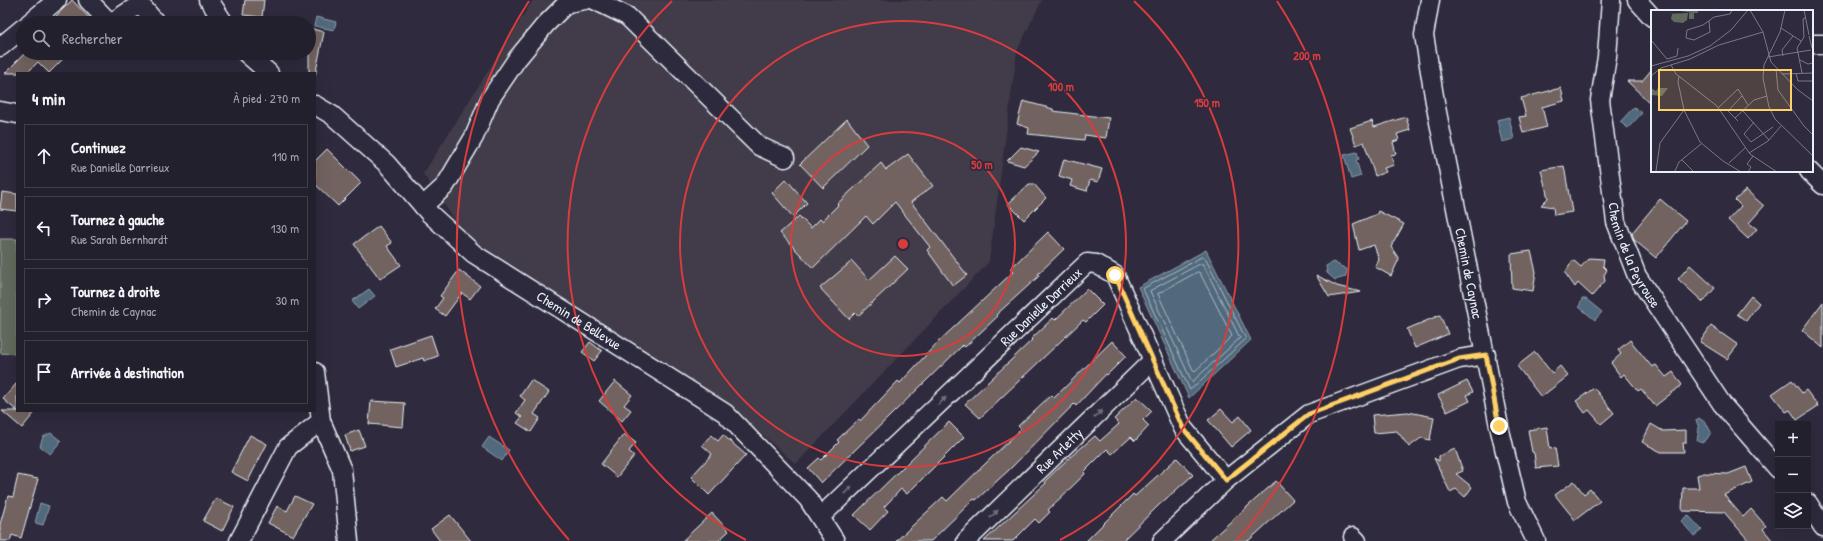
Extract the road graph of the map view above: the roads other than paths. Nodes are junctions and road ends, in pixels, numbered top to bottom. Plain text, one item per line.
1 (57, 0) edge
2 (88, 0) edge
3 (585, 0) edge
4 (594, 0) edge
5 (1430, 0) edge
6 (1611, 0) edge
7 (1636, 0) edge
8 (1651, 15) edge
9 (38, 16) edge
10 (104, 16) edge
11 (122, 16) edge
12 (150, 16) edge
13 (16, 34) edge
14 (0, 47) edge
15 (254, 60) edge
16 (268, 72) edge
17 (316, 106) edge
18 (0, 111) edge
19 (16, 114) edge
20 (785, 158) dead end
21 (1810, 172) edge
22 (1823, 185) edge
23 (423, 206) junction
24 (1486, 355) junction
25 (1153, 360) junction
26 (316, 380) edge
27 (321, 421) junction
28 (1775, 466) edge
29 (1226, 480) junction
30 (1811, 508) edge
31 (820, 517) junction
32 (1823, 526) edge
33 (238, 541) edge
34 (349, 541) edge
35 (835, 541) edge
36 (966, 541) edge
37 (1162, 541) edge
38 (1536, 541) edge

1 - 9 street
2 - 10 street
3 - 23 street
4 - 20 street
5 - 24 street, Chemin de Caynac
6 - 28 street, Chemin de la Peyrouse
7 - 8 street
11 - 12 street
13 - 14 street
15 - 16 street
17 - 23 street, Chemin de Bellevue
18 - 19 street
21 - 22 street
23 - 31 street, Chemin de Bellevue
24 - 29 street
24 - 38 street, Chemin de Caynac
25 - 29 street, Rue Danielle Darrieux
31 -> 25 street, Rue Danielle Darrieux
36 -> 25 street, Rue Arletty
26 - 27 street
27 - 33 street
27 - 34 street
29 - 37 street
30 - 32 street
31 - 35 street, Chemin de Bellevue

